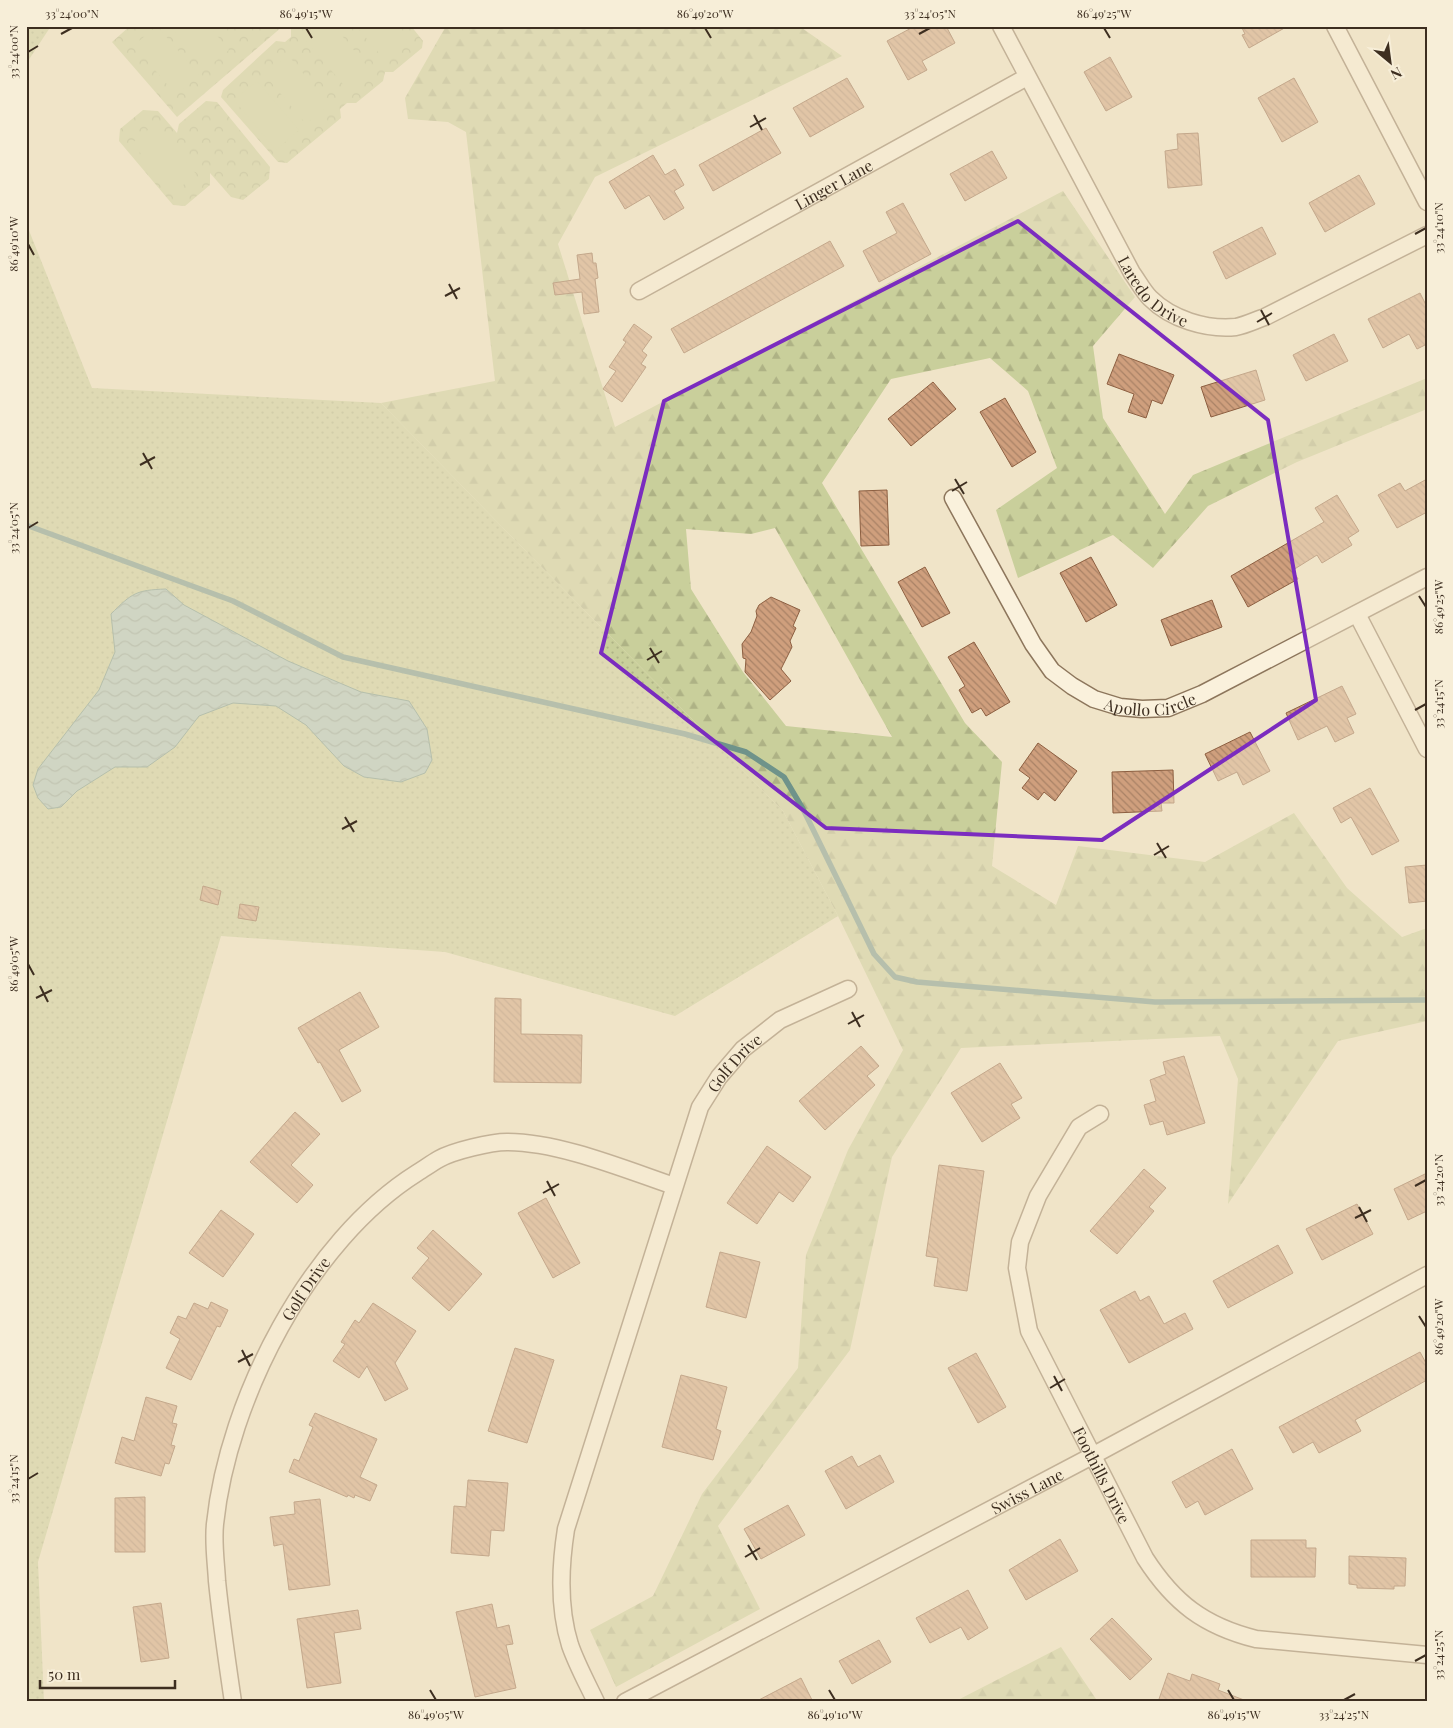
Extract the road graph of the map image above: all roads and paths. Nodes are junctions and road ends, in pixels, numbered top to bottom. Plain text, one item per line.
1 (1001, 26) edge
2 (1335, 26) edge
3 (1027, 77) junction
4 (1427, 202) edge
5 (1427, 235) edge
6 (639, 291) dead end
7 (953, 498) dead end
8 (1427, 577) edge
9 (1357, 614) junction
10 (1427, 749) edge
11 (848, 989) dead end
12 (1100, 1114) dead end
13 (674, 1186) junction
14 (1427, 1275) edge
15 (1092, 1456) junction
16 (1427, 1655) edge
17 (232, 1702) edge
18 (596, 1702) edge
19 (624, 1702) edge

1 - 3 street, Laredo Drive
2 - 4 street
3 - 5 street, Laredo Drive
3 - 6 street, Linger Lane
7 - 9 street, Apollo Circle
8 - 9 street, Apollo Circle
9 - 10 street
11 - 13 street, Golf Drive
12 - 15 street, Foothills Drive
13 - 17 street, Golf Drive
13 - 18 street, Golf Drive
14 - 15 street, Swiss Lane
15 - 16 street, Foothills Drive
15 - 19 street, Swiss Lane

